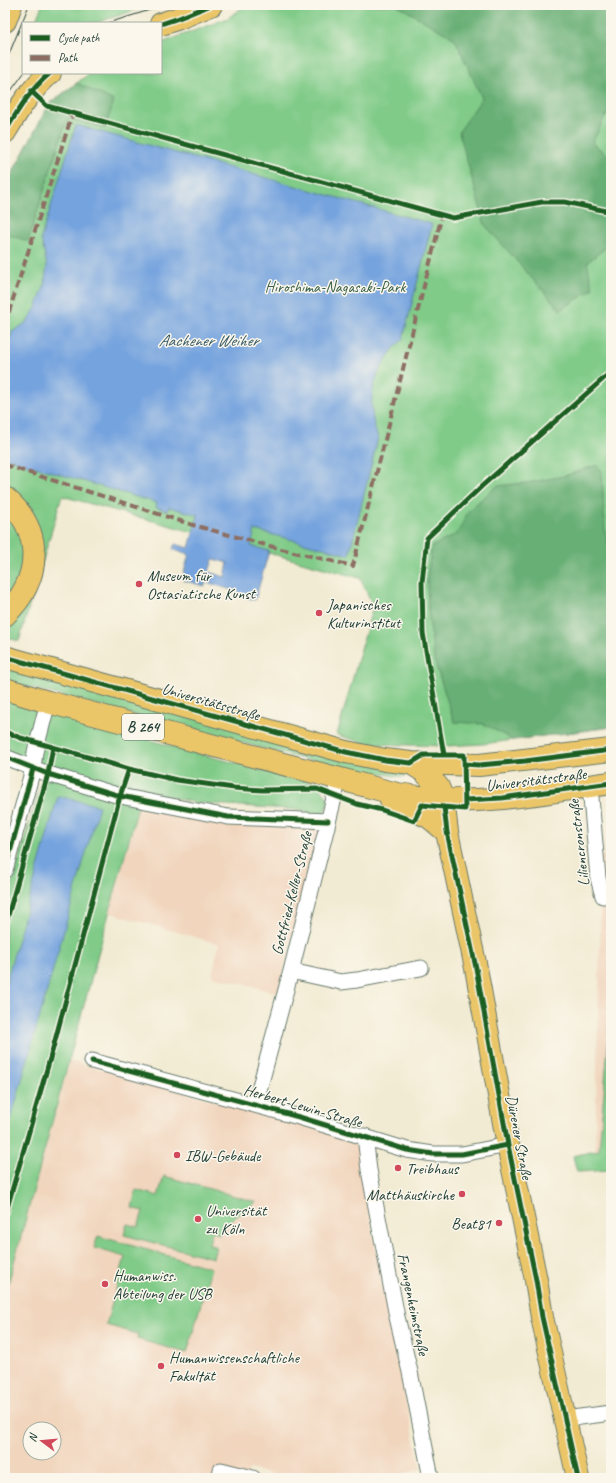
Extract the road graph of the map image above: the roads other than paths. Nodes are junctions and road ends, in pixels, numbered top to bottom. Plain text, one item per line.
1 (11, 5) edge
2 (211, 5) edge
3 (5, 21) edge
4 (162, 24) edge
5 (46, 76) edge
6 (5, 132) edge
7 (5, 498) edge
8 (5, 615) edge
9 (5, 657) edge
10 (5, 689) edge
11 (48, 702) junction
12 (611, 750) edge
13 (5, 756) edge
14 (411, 763) junction
15 (479, 765) junction
16 (33, 769) junction
17 (347, 781) junction
18 (611, 783) edge
19 (590, 786) junction
20 (397, 794) junction
21 (442, 799) junction
22 (328, 821) junction
23 (447, 832) junction
24 (5, 870) edge
25 (603, 896) dead end
26 (421, 968) dead end
27 (291, 970) junction
28 (92, 1061) dead end
29 (255, 1105) junction
30 (365, 1136) junction
31 (508, 1145) junction
32 (611, 1413) edge
33 (565, 1419) junction
34 (428, 1477) edge
35 (219, 1478) edge
36 (253, 1478) edge
37 (578, 1478) edge

1 - 3 main road
2 - 4 main road
5 - 6 main road
7 - 8 main road
9 - 14 main road, Universitätsstraße / B 264
10 - 11 main road, Universitätsstraße / B 264
11 - 16 street
11 - 17 main road, Universitätsstraße / B 264
12 - 15 main road, Universitätsstraße
13 - 16 street
14 - 15 main road, Universitätsstraße
14 - 20 main road
14 - 21 main road, Dürener Straße / B 264
15 - 21 main road
16 - 22 street
16 - 24 street
17 - 20 main road, Universitätsstraße / B 264
17 - 22 street, Gottfried-Keller-Straße
17 - 23 main road, B 264
18 - 19 main road, Universitätsstraße
19 - 21 main road, Universitätsstraße
19 - 25 street, Liliencronstraße
20 - 21 main road, Universitätsstraße / B 264
21 - 23 main road, Dürener Straße / B 264
22 - 27 street, Gottfried-Keller-Straße
23 - 31 main road, Dürener Straße / B 264
26 - 27 street, Gottfried-Keller-Straße
27 - 29 street, Gottfried-Keller-Straße
28 - 29 street, Herbert-Lewin-Straße
29 - 30 street, Herbert-Lewin-Straße
30 - 31 street, Herbert-Lewin-Straße
30 - 34 street, Frangenheimstraße
31 - 33 main road, Dürener Straße / B 264
32 - 33 street
33 - 37 main road, Dürener Straße / B 264
35 - 36 street

